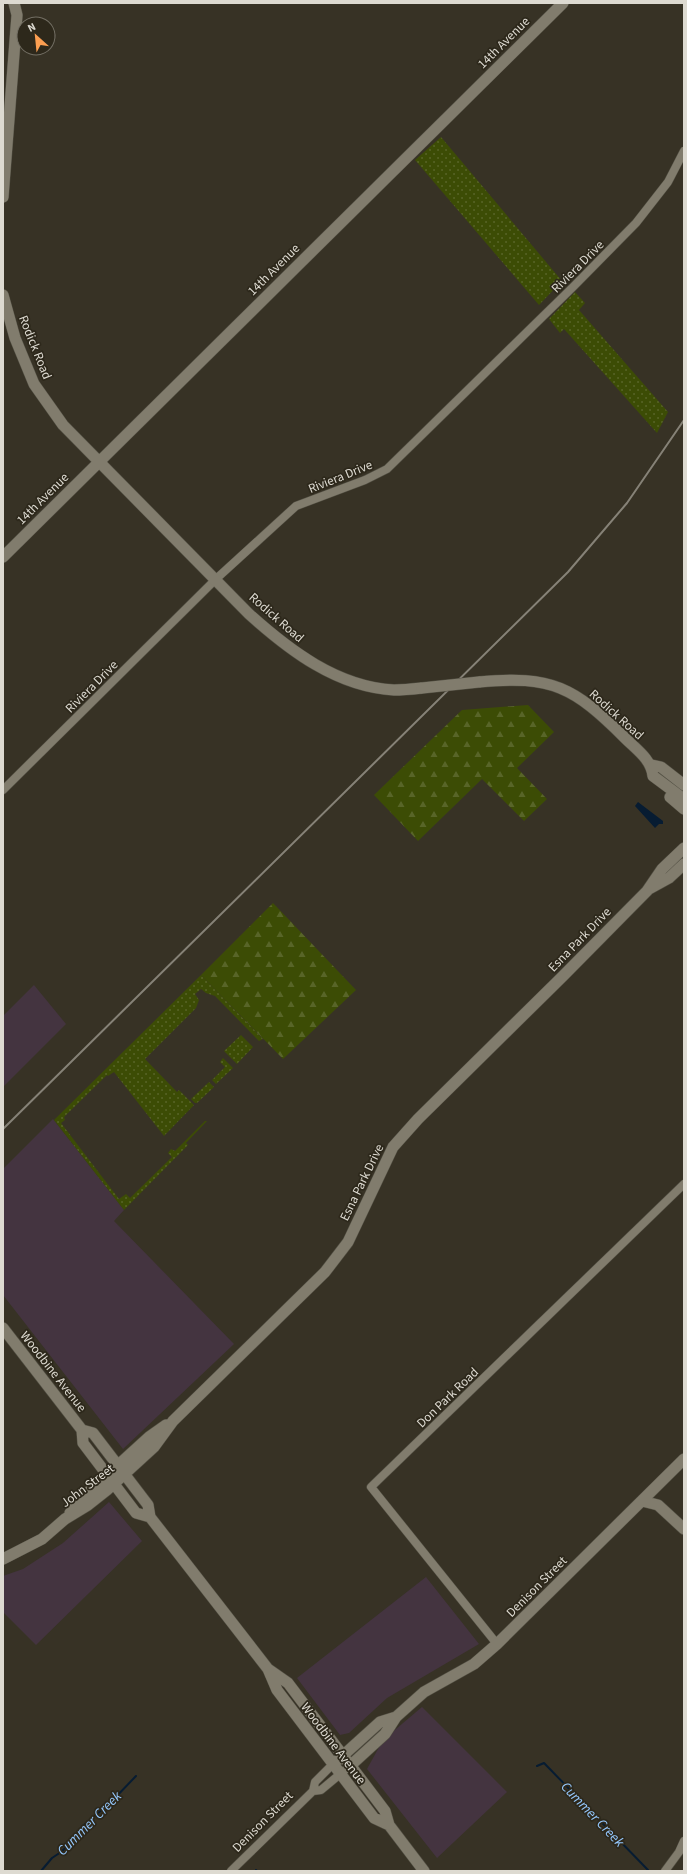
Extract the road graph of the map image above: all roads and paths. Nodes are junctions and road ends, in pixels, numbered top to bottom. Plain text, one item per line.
1 (14, 3) edge
2 (563, 3) edge
3 (684, 151) edge
4 (3, 197) edge
5 (3, 295) edge
6 (5, 308) edge
7 (98, 461) junction
8 (3, 557) edge
9 (216, 579) junction
10 (652, 771) junction
11 (684, 785) edge
12 (3, 790) edge
13 (684, 799) edge
14 (684, 809) edge
15 (684, 848) edge
16 (684, 864) edge
17 (647, 891) junction
18 (684, 1184) edge
19 (3, 1328) edge
20 (173, 1421) junction
21 (82, 1430) junction
22 (684, 1459) edge
23 (118, 1465) junction
24 (126, 1474) junction
25 (108, 1475) junction
26 (114, 1484) junction
27 (642, 1501) junction
28 (150, 1517) junction
29 (65, 1519) junction
30 (684, 1529) edge
31 (3, 1559) edge
32 (497, 1644) junction
33 (268, 1669) junction
34 (396, 1717) junction
35 (343, 1754) junction
36 (333, 1764) junction
37 (351, 1765) junction
38 (340, 1774) junction
39 (313, 1791) junction
40 (389, 1825) junction
41 (684, 1841) edge
42 (231, 1871) edge
43 (424, 1871) edge
44 (665, 1871) edge

1 - 4 main road
2 - 7 main road, 14th Avenue
3 - 9 street, Riviera Drive
5 - 6 main road, Rodick Road
6 - 7 main road, Rodick Road
7 - 8 main road, 14th Avenue
7 - 9 main road, Rodick Road
9 - 10 main road, Rodick Road, bridge
9 - 12 street, Riviera Drive
10 - 11 main road, Rodick Road
10 - 13 main road, Rodick Road
10 - 14 main road
15 - 17 main road, Esna Park Drive
16 - 17 main road, Esna Park Drive
17 - 20 main road, Esna Park Drive
18 - 32 street, Don Park Road
19 - 21 main road, Woodbine Avenue
20 - 23 main road, Esna Park Drive
20 - 24 main road, Esna Park Drive
21 - 23 main road, Woodbine Avenue
21 - 25 main road, Woodbine Avenue
22 - 27 main road, Denison Street
23 - 24 main road, Woodbine Avenue
23 - 25 main road, John Street
24 - 26 main road, John Street
24 - 28 main road, Woodbine Avenue
25 - 26 main road, Woodbine Avenue
25 - 29 main road, John Street
26 - 28 main road, Woodbine Avenue
26 - 29 main road, John Street
27 - 30 main road
27 - 32 main road, Denison Street
28 - 33 main road, Woodbine Avenue
29 - 31 main road, John Street
32 - 34 main road, Denison Street
33 - 35 main road, Woodbine Avenue
33 - 36 main road, Woodbine Avenue
34 - 35 main road, Denison Street
34 - 37 main road, Denison Street
35 - 36 main road, Denison Street
35 - 37 main road, Woodbine Avenue
36 - 38 main road, Woodbine Avenue
36 - 39 street, Denison Street
37 - 38 street, Denison Street
37 - 40 main road, Woodbine Avenue
38 - 39 street, Denison Street
38 - 40 main road, Woodbine Avenue
39 - 42 street, Denison Street
40 - 43 main road, Woodbine Avenue
41 - 44 street

